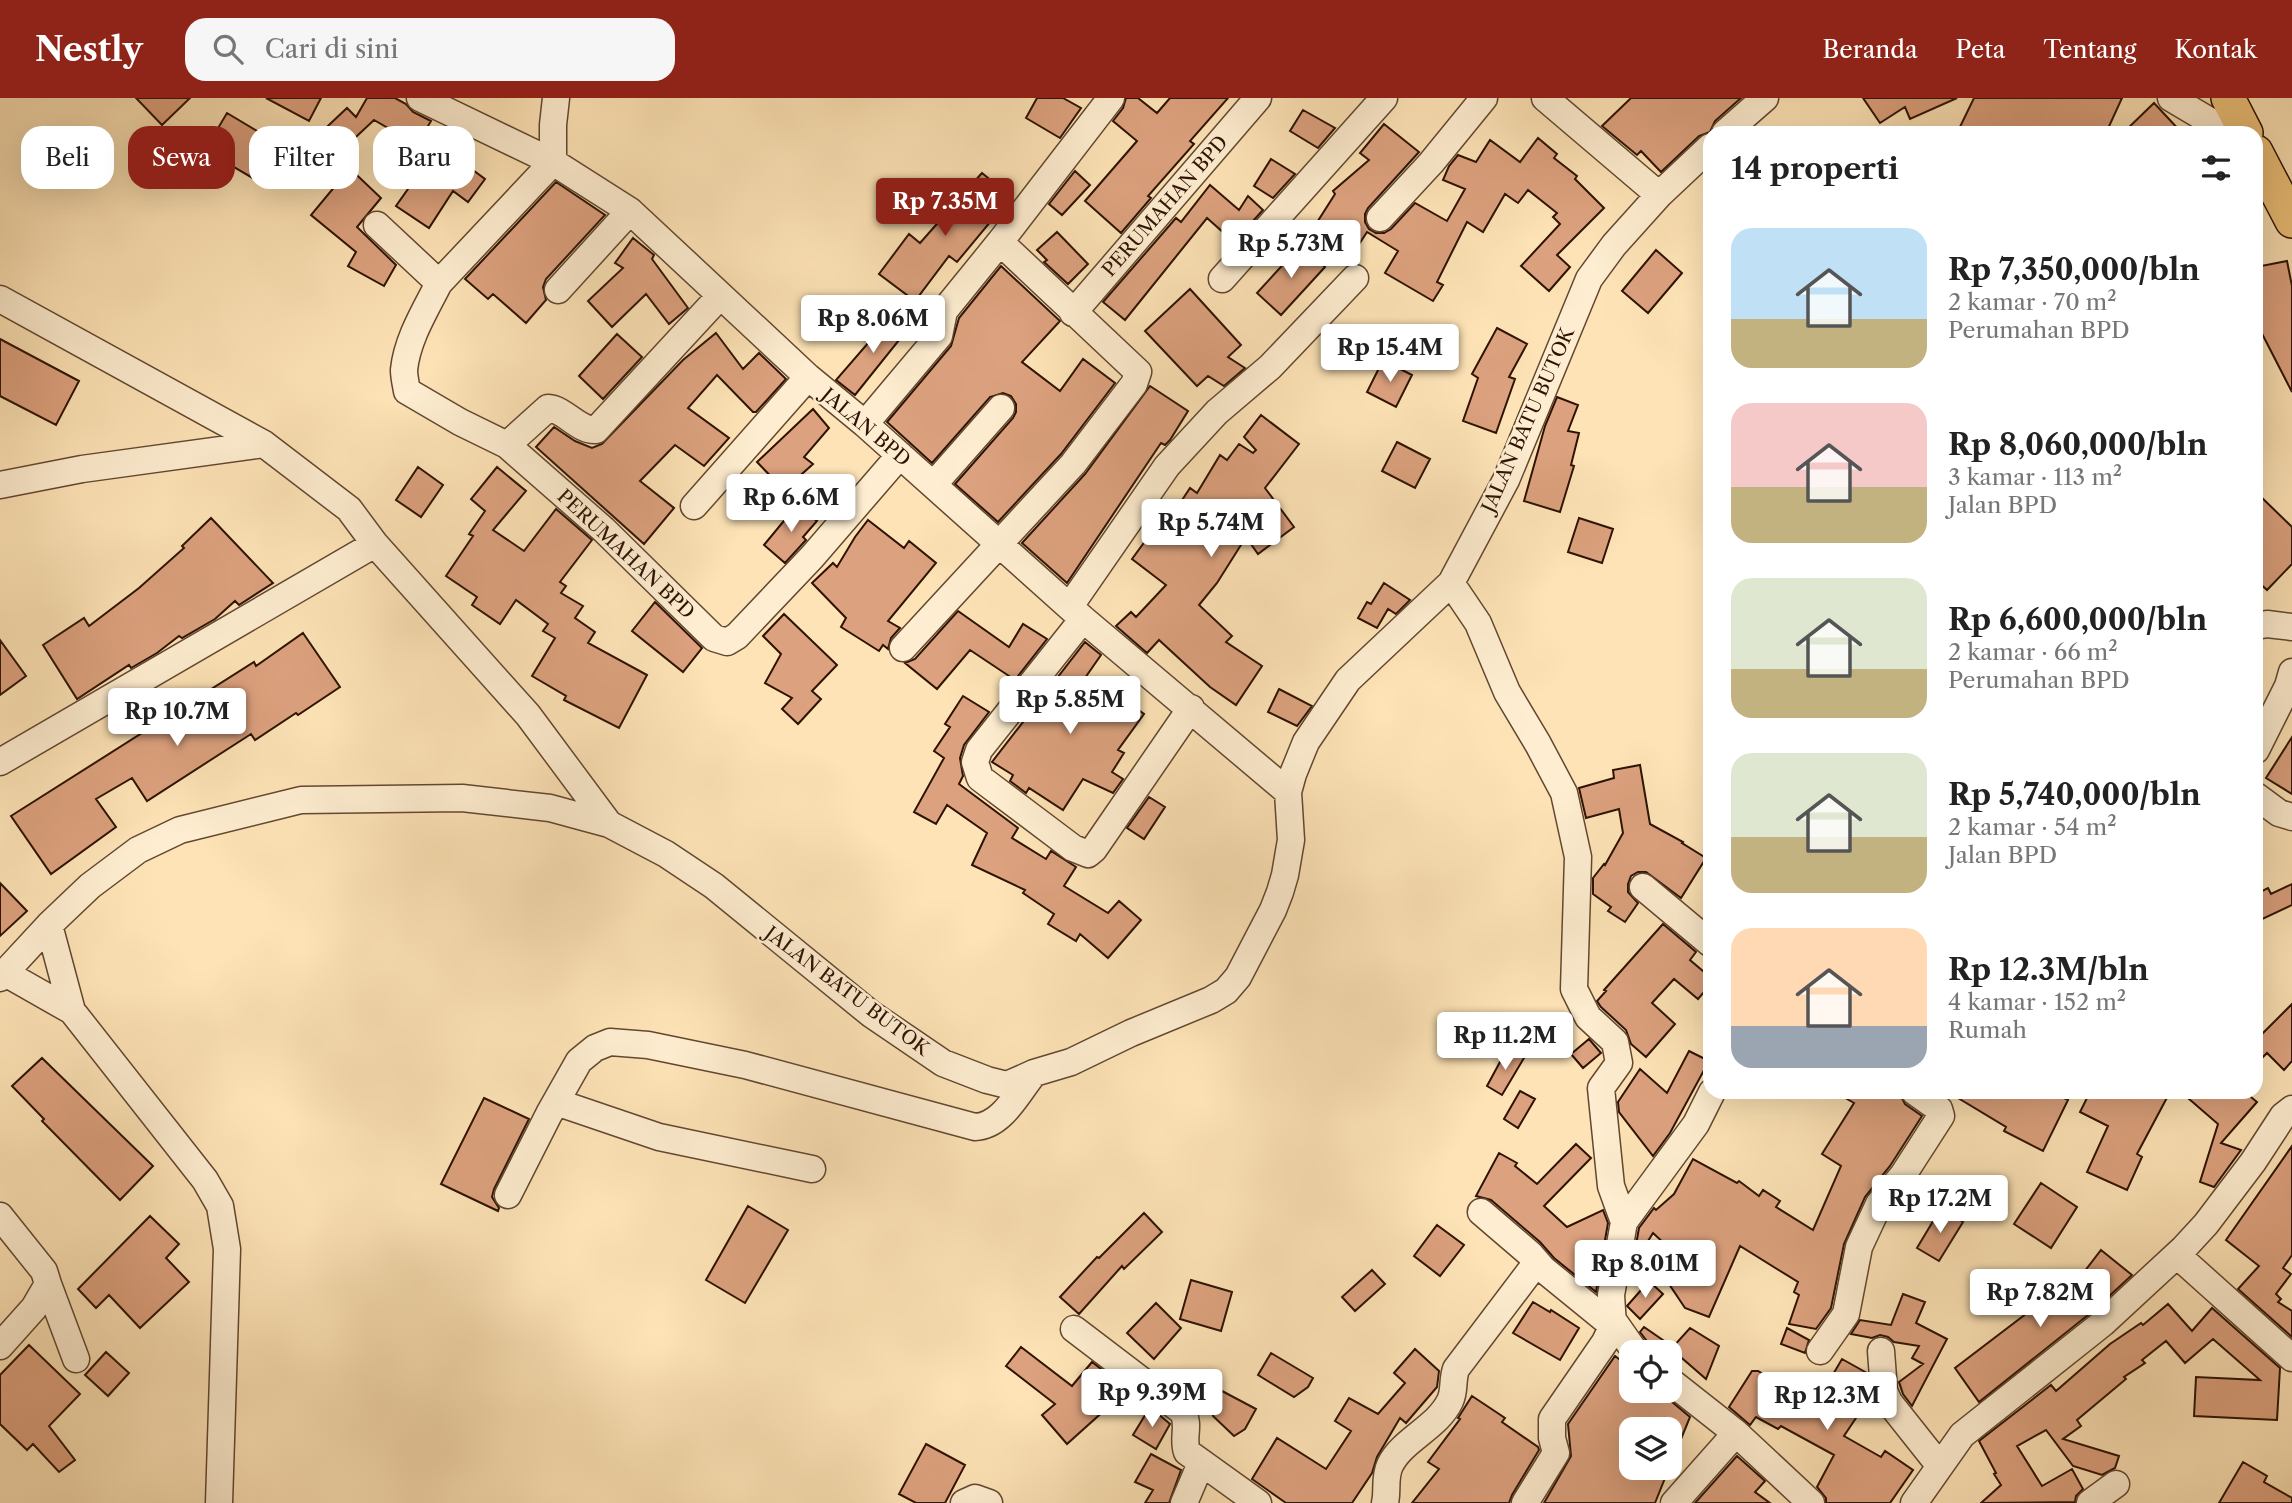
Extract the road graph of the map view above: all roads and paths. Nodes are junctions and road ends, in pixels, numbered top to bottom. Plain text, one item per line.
1 (556, 98) edge
2 (1111, 98) edge
3 (1258, 98) edge
4 (1384, 98) edge
5 (1484, 98) edge
6 (1545, 98) edge
7 (1765, 98) edge
8 (2171, 98) edge
9 (2228, 98) edge
10 (433, 101) edge
11 (1733, 126) edge
12 (2218, 126) edge
13 (2242, 126) edge
14 (1703, 154) edge
15 (553, 162) junction
16 (2263, 165) edge
17 (1659, 195) junction
18 (630, 211) junction
19 (1380, 218) dead end
20 (2292, 221) edge
21 (377, 225) dead end
22 (1000, 242) junction
23 (1355, 278) dead end
24 (1222, 279) dead end
25 (439, 283) junction
26 (558, 290) dead end
27 (720, 296) junction
28 (0, 299) edge
29 (1073, 313) junction
30 (808, 377) junction
31 (1001, 408) dead end
32 (865, 424) junction
33 (264, 444) junction
34 (508, 445) junction
35 (900, 455) junction
36 (934, 484) junction
37 (0, 485) edge
38 (694, 506) dead end
39 (375, 544) junction
40 (998, 545) junction
41 (1451, 583) junction
42 (1077, 612) junction
43 (2263, 625) edge
44 (2292, 626) edge
45 (903, 648) dead end
46 (2292, 672) edge
47 (1191, 708) junction
48 (2263, 736) edge
49 (0, 762) edge
50 (1288, 792) junction
51 (2263, 801) edge
52 (2292, 817) edge
53 (609, 824) junction
54 (1643, 887) dead end
55 (48, 925) junction
56 (1703, 937) edge
57 (2, 976) edge
58 (72, 1011) junction
59 (1034, 1073) junction
60 (1708, 1099) edge
61 (1925, 1099) edge
62 (556, 1102) junction
63 (2292, 1109) edge
64 (812, 1169) dead end
65 (508, 1195) dead end
66 (1481, 1212) dead end
67 (0, 1216) edge
68 (1625, 1222) junction
69 (2177, 1255) junction
70 (1537, 1262) junction
71 (48, 1283) junction
72 (1613, 1326) junction
73 (1074, 1329) dead end
74 (1627, 1340) edge
75 (0, 1346) edge
76 (1820, 1351) dead end
77 (1881, 1351) dead end
78 (2292, 1358) edge
79 (76, 1359) dead end
80 (1682, 1390) edge
81 (1736, 1433) junction
82 (1200, 1463) junction
83 (1939, 1465) junction
84 (2116, 1484) dead end
85 (219, 1503) edge
86 (964, 1503) edge
87 (989, 1503) edge
88 (1184, 1503) edge
89 (1258, 1503) edge
90 (1385, 1503) edge
91 (1525, 1503) edge
92 (1674, 1503) edge
93 (1811, 1503) edge
94 (1914, 1503) edge
95 (2090, 1503) edge

1 - 15 street
2 - 22 street
3 - 29 street, PERUMAHAN BPD
4 - 24 street
5 - 19 street
6 - 17 street
7 - 11 street
8 - 12 street
9 - 13 main road
10 - 15 street, JALAN BPD
14 - 17 street, JALAN BATU BUTOK
15 - 18 street, JALAN BPD
15 - 25 street
16 - 20 main road
17 - 41 street, JALAN BATU BUTOK
18 - 26 street
18 - 27 street, JALAN BPD
21 - 25 street
22 - 29 street
22 - 32 street
23 - 42 street
25 - 34 street, PERUMAHAN BPD
27 - 30 street, JALAN BPD
27 - 34 street
28 - 33 street
29 - 40 street
30 - 32 street, JALAN BPD
30 - 38 street
31 - 36 street
32 - 35 street, JALAN BPD
33 - 37 street
33 - 39 street
34 - 35 street, PERUMAHAN BPD
35 - 36 street, JALAN BPD
36 - 40 street, JALAN BPD
39 - 49 street
39 - 53 street
40 - 42 street, JALAN BPD
40 - 45 street
41 - 50 street, JALAN BATU BUTOK
41 - 68 street
42 - 47 street, JALAN BPD
42 - 47 street
43 - 44 street
46 - 48 street
47 - 50 street, JALAN BPD
50 - 59 street, JALAN BATU BUTOK
51 - 52 street
53 - 55 street, JALAN BATU BUTOK
53 - 59 street, JALAN BATU BUTOK
54 - 56 street
55 - 57 street, JALAN BATU BUTOK
55 - 58 street
57 - 58 street
58 - 85 street
59 - 62 street
60 - 68 street
61 - 76 street
62 - 64 street
62 - 65 street
63 - 69 street
66 - 70 street
67 - 71 street
68 - 72 street
69 - 78 street
69 - 83 street
70 - 72 street
70 - 90 street
71 - 75 street
71 - 79 street
72 - 74 street
72 - 91 street
73 - 82 street
77 - 83 street
80 - 81 street
81 - 92 street
81 - 93 street
82 - 88 street
82 - 89 street
83 - 94 street
84 - 95 street
86 - 87 street

